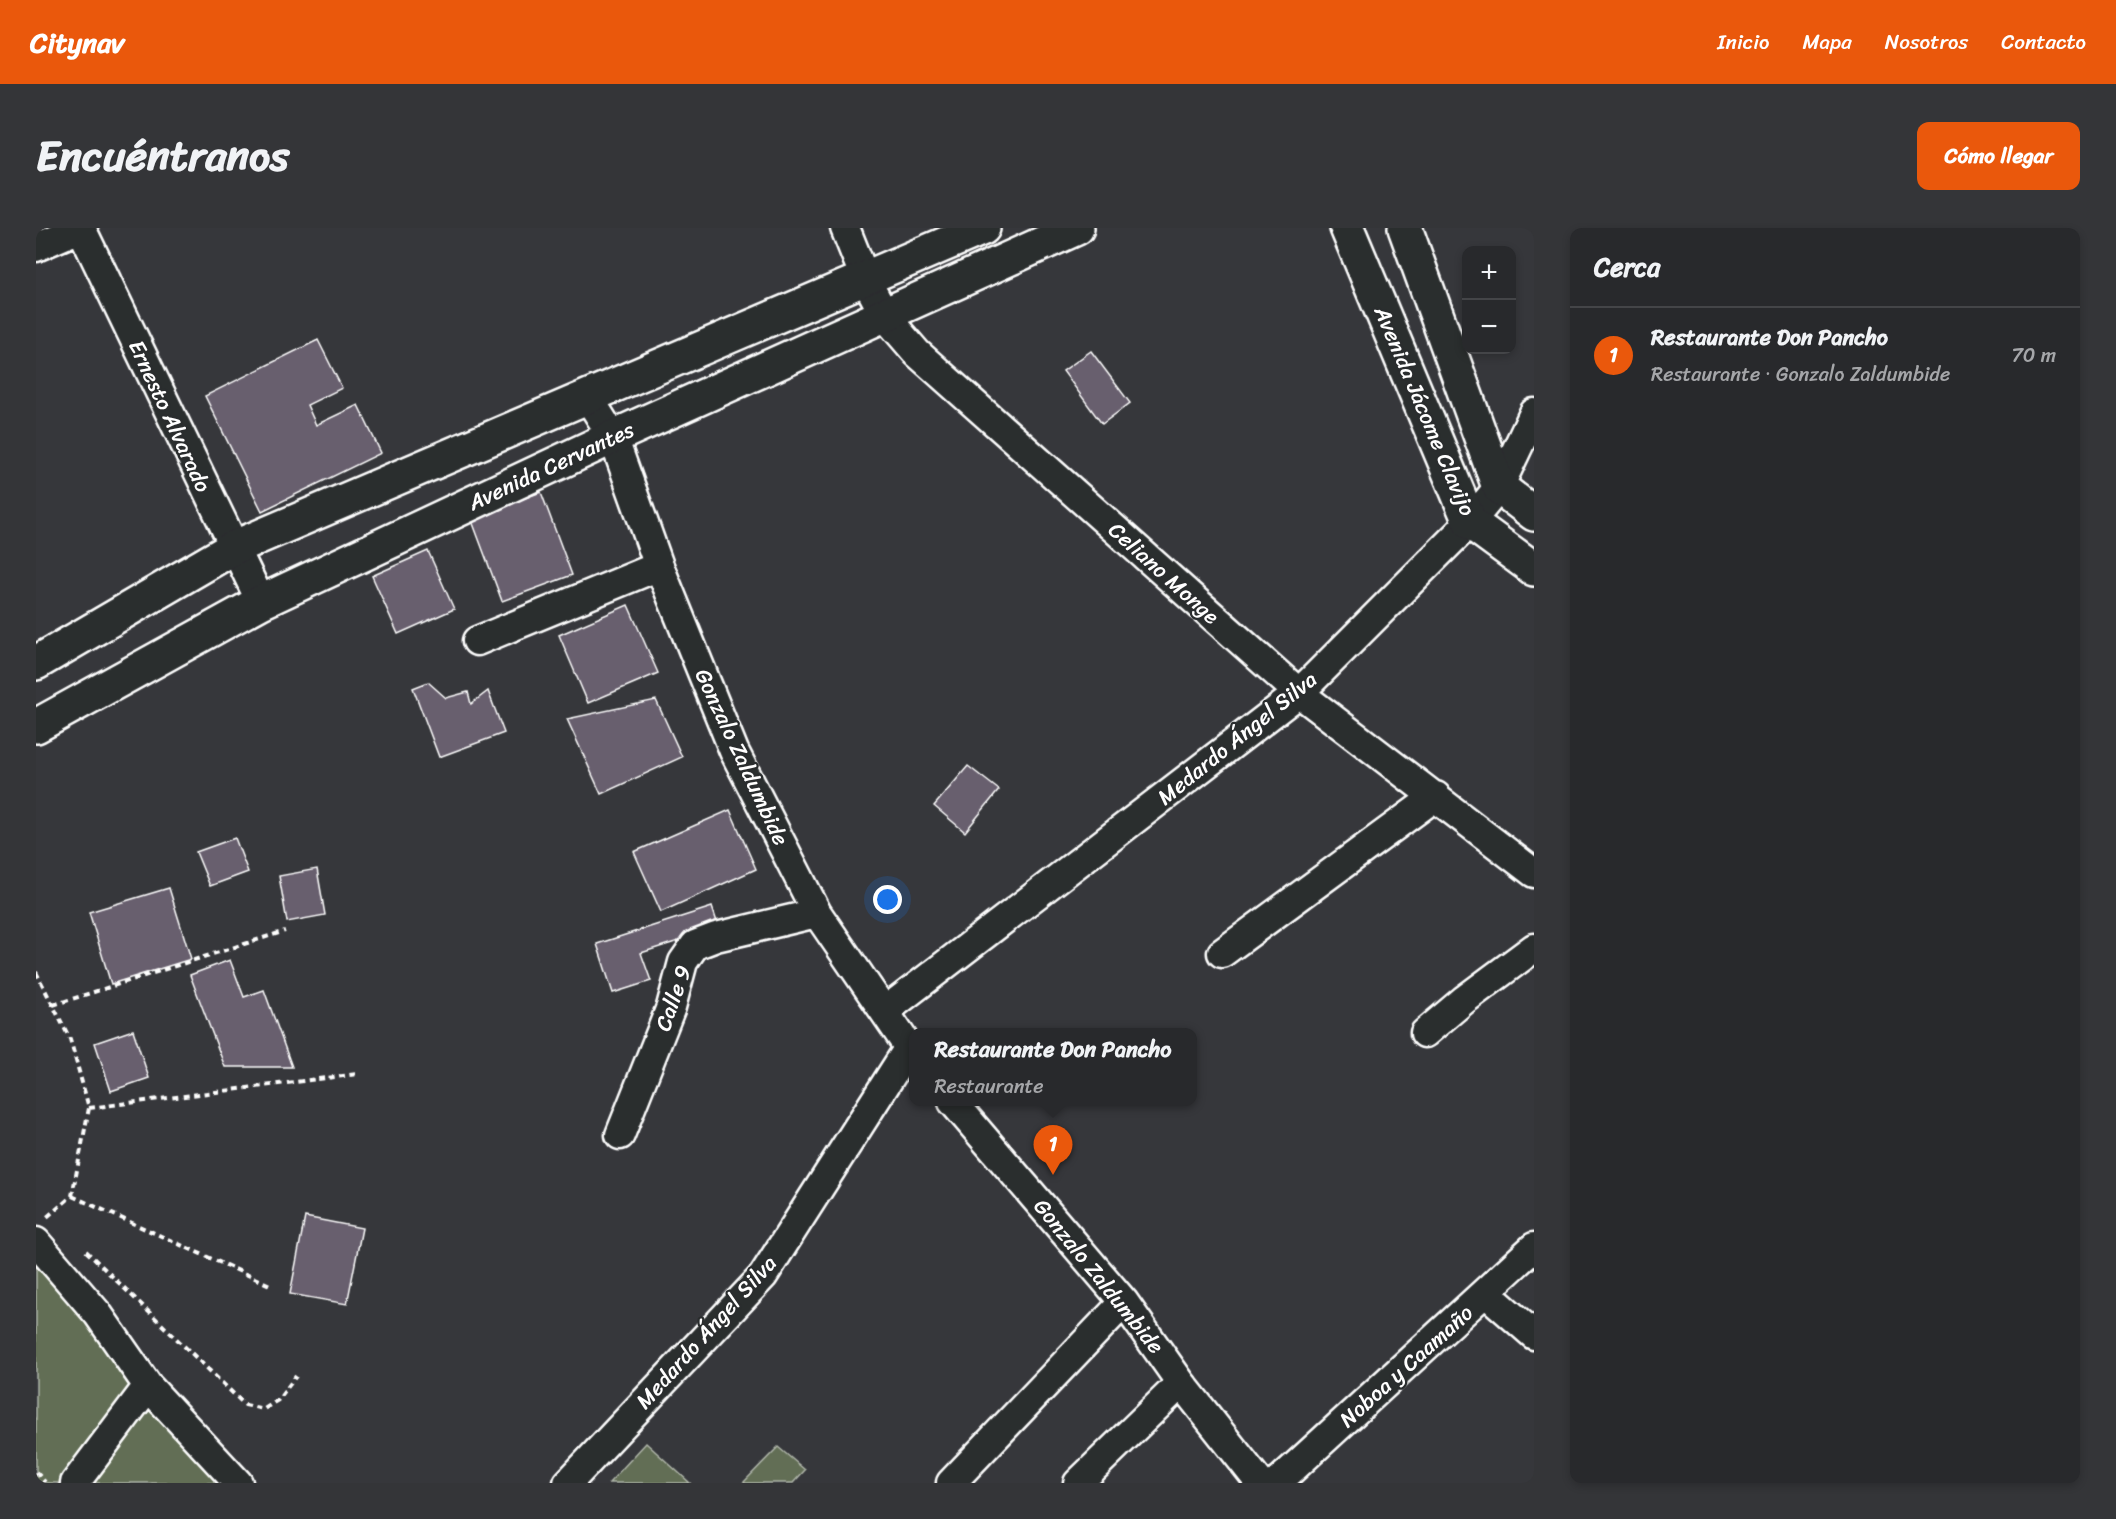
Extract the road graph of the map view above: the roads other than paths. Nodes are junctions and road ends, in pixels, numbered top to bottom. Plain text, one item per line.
1 (81, 228) edge
2 (845, 228) edge
3 (983, 228) edge
4 (1077, 228) edge
5 (1347, 228) edge
6 (1405, 228) edge
7 (36, 247) edge
8 (865, 278) junction
9 (885, 316) junction
10 (588, 397) junction
11 (1534, 413) edge
12 (613, 437) junction
13 (1499, 487) junction
14 (1534, 514) edge
15 (1470, 522) junction
16 (233, 548) junction
17 (659, 566) junction
18 (1534, 569) edge
19 (261, 602) junction
20 (477, 641) dead end
21 (36, 663) edge
22 (1299, 693) junction
23 (36, 726) edge
24 (1436, 796) junction
25 (1534, 873) edge
26 (817, 913) junction
27 (1534, 948) edge
28 (1222, 953) dead end
29 (885, 1011) junction
30 (1425, 1033) dead end
31 (909, 1049) edge
32 (909, 1055) edge
33 (957, 1106) edge
34 (620, 1135) dead end
35 (45, 1228) edge
36 (1534, 1247) edge
37 (1486, 1293) junction
38 (1124, 1302) junction
39 (1534, 1335) edge
40 (1181, 1383) junction
41 (148, 1386) junction
42 (75, 1483) edge
43 (238, 1483) edge
44 (568, 1483) edge
45 (951, 1483) edge
46 (1078, 1483) edge
47 (1260, 1483) edge
48 (1277, 1483) edge

1 - 7 street
1 - 16 street, Ernesto Alvarado
2 - 8 street, Celiano Monge
3 - 8 street, Avenida Cervantes
4 - 9 street, Avenida Cervantes
5 - 15 street, Avenida Jácome Clavijo
6 - 13 street, Avenida Jácome Clavijo
8 - 9 street, Celiano Monge
8 - 10 street, Avenida Cervantes
9 - 12 street, Avenida Cervantes
9 - 22 street, Celiano Monge
10 - 12 street, Gonzalo Zaldumbide
10 - 16 street, Avenida Cervantes
11 - 13 street, Medardo Ángel Silva
12 - 17 street, Gonzalo Zaldumbide
12 - 19 street, Avenida Cervantes
13 - 14 street, Avenida Jácome Clavijo
13 - 15 street, Medardo Ángel Silva
15 - 18 street, Avenida Jácome Clavijo
15 - 22 street, Medardo Ángel Silva
16 - 19 street, Ernesto Alvarado
16 - 21 street, Avenida Cervantes
17 - 20 street
17 - 26 street, Gonzalo Zaldumbide
19 - 23 street, Avenida Cervantes
22 - 24 street, Celiano Monge
22 - 29 street, Medardo Ángel Silva
24 - 25 street, Celiano Monge
24 - 28 street
26 - 29 street, Gonzalo Zaldumbide
26 - 34 street, Calle 9
27 - 30 street
29 - 31 street, Gonzalo Zaldumbide
32 - 44 street, Medardo Ángel Silva
33 - 38 street, Gonzalo Zaldumbide
35 - 41 street
36 - 37 street, Noboa y Caamaño
37 - 39 street
37 - 48 street, Noboa y Caamaño
38 - 40 street, Gonzalo Zaldumbide
38 - 45 street
40 - 46 street
40 - 47 street, Gonzalo Zaldumbide
41 - 42 street
41 - 43 street

